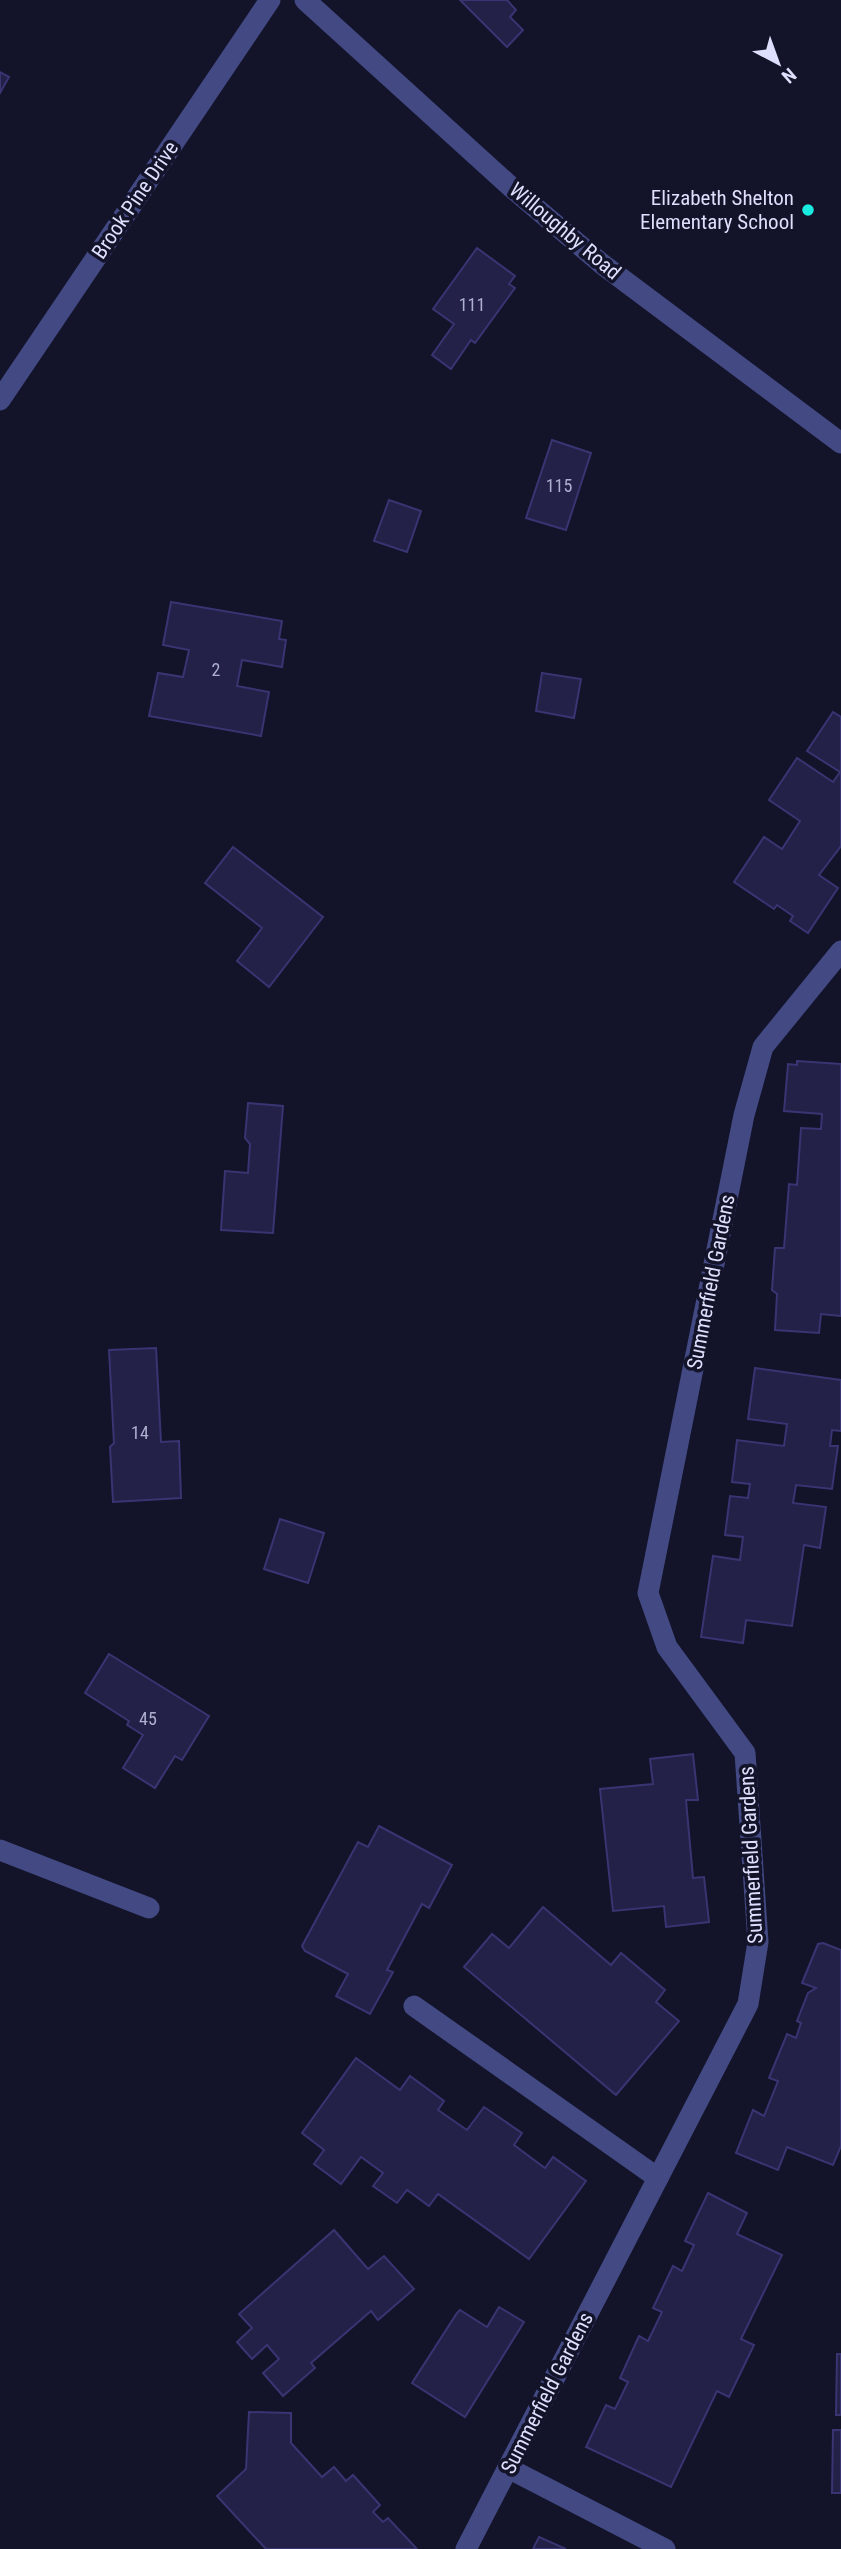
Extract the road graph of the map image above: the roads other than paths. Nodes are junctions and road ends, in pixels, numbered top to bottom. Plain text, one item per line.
1 (270, 0) edge
2 (305, 0) edge
3 (0, 400) edge
4 (841, 443) edge
5 (841, 951) edge
6 (0, 1850) edge
7 (149, 1908) dead end
8 (414, 2006) dead end
9 (658, 2178) junction
10 (508, 2468) junction
11 (466, 2549) edge
12 (665, 2549) edge

1 - 3 street, Brook Pine Drive
2 - 4 street, Willoughby Road
5 - 9 street, Summerfield Gardens
6 - 7 street
8 - 9 street
9 - 10 street, Summerfield Gardens
10 - 11 street, Summerfield Gardens
10 - 12 street

